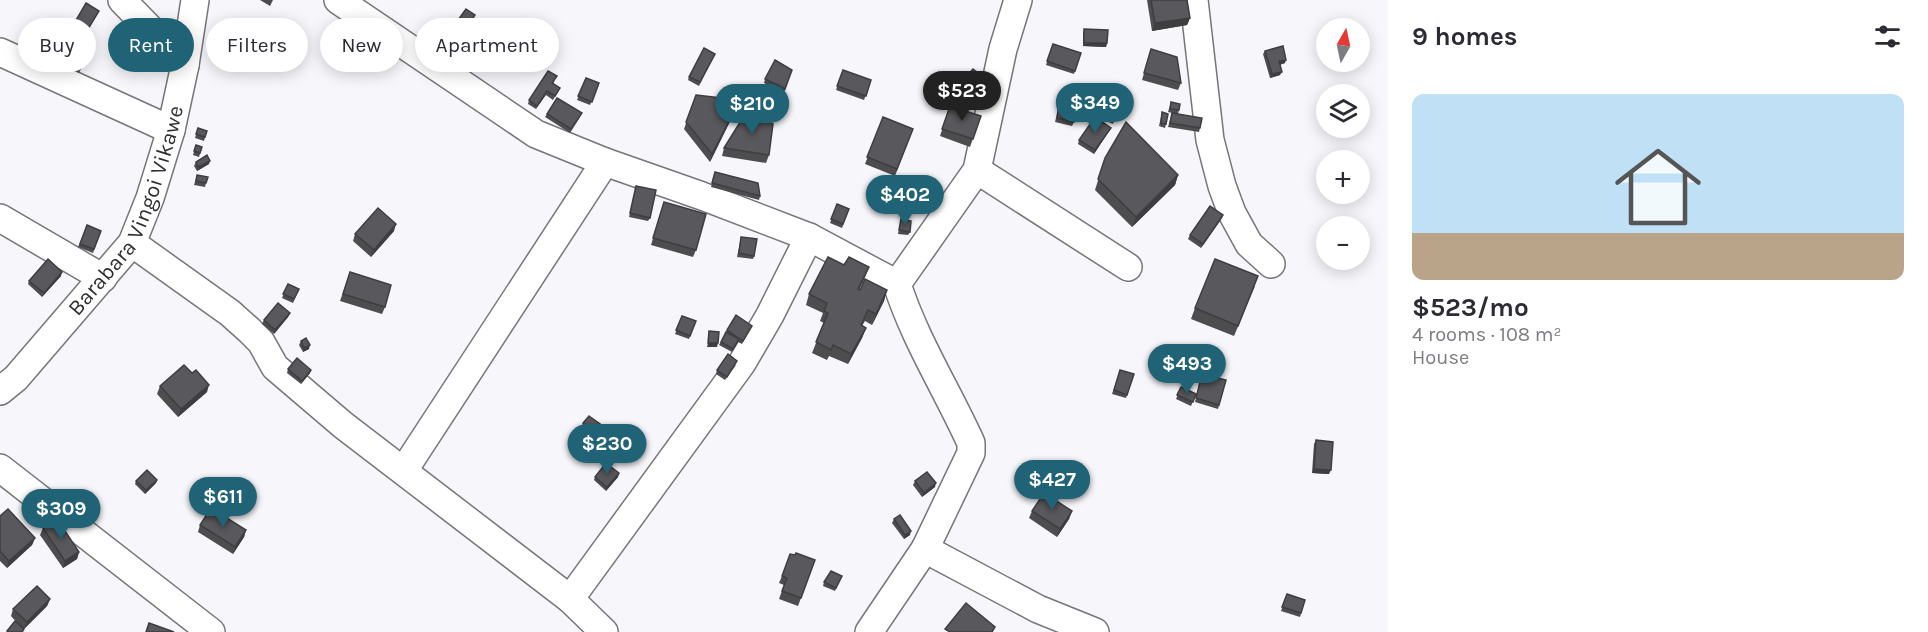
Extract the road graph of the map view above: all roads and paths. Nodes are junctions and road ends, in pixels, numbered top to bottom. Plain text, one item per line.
1 (122, 0) edge
2 (195, 0) edge
3 (338, 0) edge
4 (1018, 0) edge
5 (1194, 0) edge
6 (139, 18) edge
7 (192, 18) edge
8 (0, 52) edge
9 (183, 72) edge
10 (171, 130) junction
11 (605, 162) junction
12 (977, 171) junction
13 (0, 218) edge
14 (809, 237) junction
15 (132, 243) junction
16 (1271, 264) dead end
17 (1128, 267) dead end
18 (103, 278) junction
19 (897, 284) junction
20 (0, 391) edge
21 (0, 468) edge
22 (404, 470) junction
23 (925, 549) junction
24 (570, 599) junction
25 (211, 632) edge
26 (604, 632) edge
27 (869, 632) edge
28 (1095, 632) edge

1 - 6 street
2 - 7 street, Barabara Vingoi Vikawe
3 - 11 street
4 - 12 street
5 - 16 street
8 - 10 street
9 - 10 street, Barabara Vingoi Vikawe
10 - 15 street, Barabara Vingoi Vikawe
11 - 14 street
11 - 22 street
12 - 17 street
12 - 19 street
13 - 18 street
14 - 19 street
14 - 24 street
15 - 18 street, Barabara Vingoi Vikawe
15 - 22 street
18 - 20 street, Barabara Vingoi Vikawe
19 - 23 street
21 - 25 street
22 - 24 street
23 - 27 street
23 - 28 street
24 - 26 street

